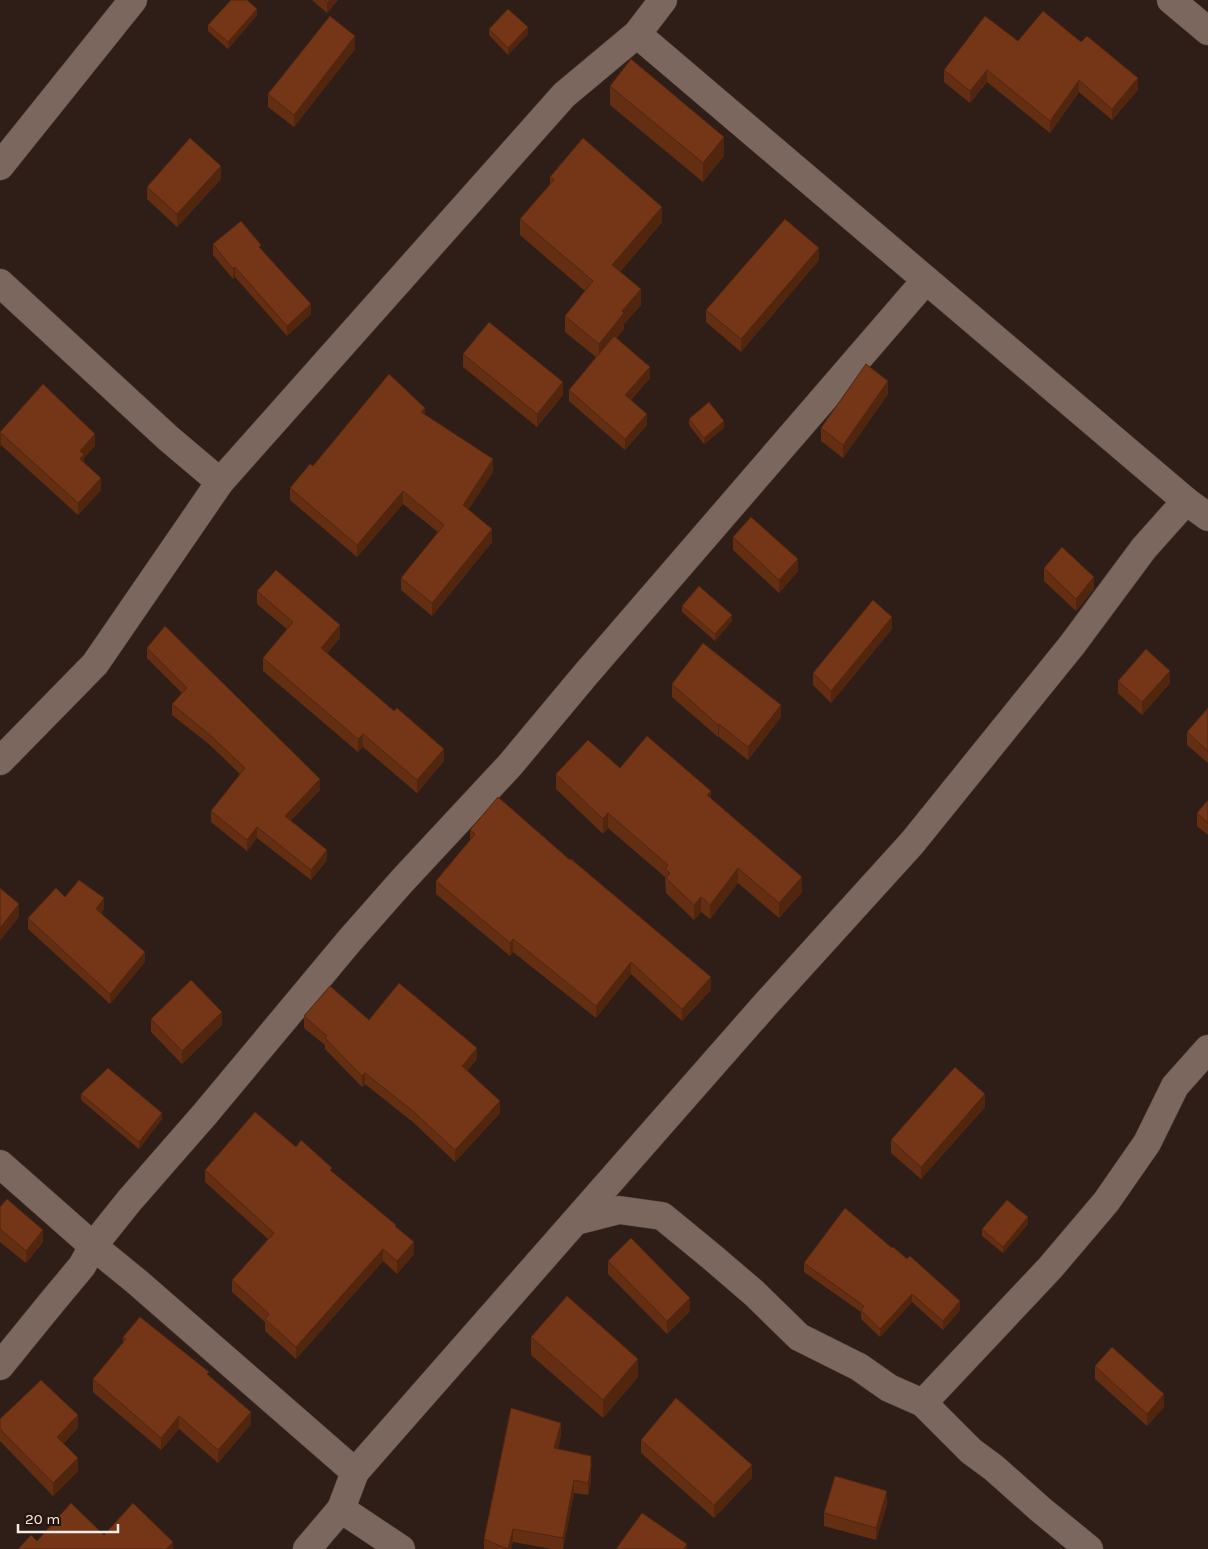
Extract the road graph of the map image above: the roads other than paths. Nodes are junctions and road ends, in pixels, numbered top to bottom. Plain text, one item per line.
1 (133, 0) edge
2 (663, 0) edge
3 (1171, 0) edge
4 (1208, 31) edge
5 (637, 34) junction
6 (0, 166) edge
7 (926, 280) junction
8 (0, 283) edge
9 (220, 482) junction
10 (1186, 501) junction
11 (1208, 517) edge
12 (0, 761) edge
13 (1208, 1049) edge
14 (0, 1164) edge
15 (576, 1221) junction
16 (94, 1246) junction
17 (0, 1366) edge
18 (923, 1403) junction
19 (356, 1472) junction
20 (341, 1509) junction
21 (307, 1549) edge
22 (401, 1549) edge
23 (1089, 1549) edge

1 - 6 street
2 - 5 street
3 - 4 street
5 - 7 street
5 - 9 street
7 - 10 street
7 - 16 street
8 - 9 street
9 - 12 street
10 - 11 street
10 - 15 street
13 - 18 street
14 - 16 street
15 - 18 street
15 - 19 street
16 - 17 street
16 - 19 street
18 - 23 street
19 - 20 street
20 - 21 street
20 - 22 street

